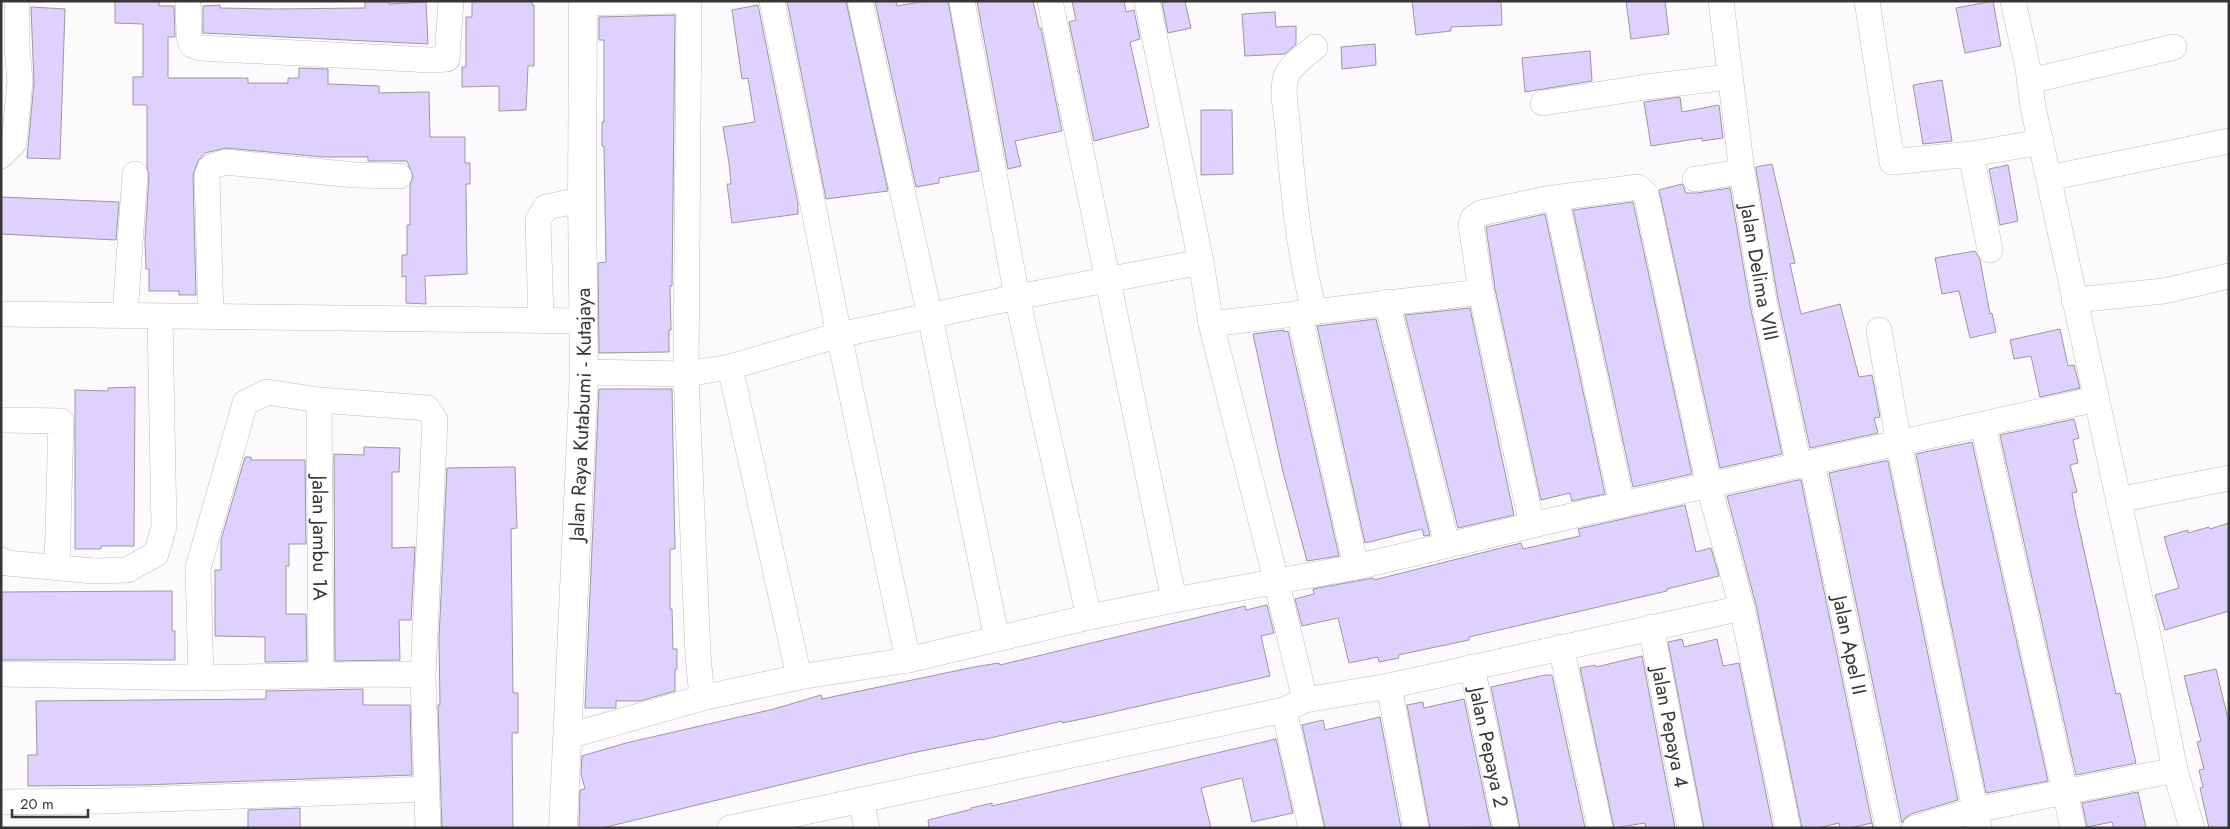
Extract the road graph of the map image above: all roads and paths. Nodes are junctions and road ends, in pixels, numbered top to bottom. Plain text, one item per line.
1 (17, 1) edge
2 (188, 1) edge
3 (451, 1) edge
4 (673, 1) edge
5 (689, 1) edge
6 (772, 1) edge
7 (860, 1) edge
8 (962, 1) edge
9 (1050, 1) edge
10 (1147, 1) edge
11 (1721, 1) edge
12 (1867, 1) edge
13 (2013, 1) edge
14 (583, 2) edge
15 (9, 47) edge
16 (1315, 47) dead end
17 (2174, 47) dead end
18 (1729, 77) junction
19 (2029, 81) junction
20 (1543, 103) dead end
21 (2229, 141) edge
22 (2041, 142) junction
23 (1971, 154) junction
24 (1, 156) edge
25 (1742, 172) junction
26 (136, 174) dead end
27 (399, 176) dead end
28 (2049, 178) junction
29 (1695, 179) dead end
30 (1556, 198) junction
31 (582, 200) junction
32 (1990, 250) dead end
33 (1201, 262) junction
34 (2229, 276) edge
35 (1108, 280) junction
36 (1481, 292) junction
37 (1018, 297) junction
38 (2074, 300) junction
39 (1387, 302) junction
40 (1306, 312) junction
41 (1, 314) edge
42 (126, 315) junction
43 (211, 316) junction
44 (930, 316) junction
45 (160, 317) junction
46 (541, 320) junction
47 (584, 321) junction
48 (1211, 324) junction
49 (1879, 330) dead end
50 (839, 335) junction
51 (730, 367) junction
52 (584, 372) junction
53 (686, 374) junction
54 (2096, 399) junction
55 (319, 400) junction
56 (1, 420) edge
57 (1983, 425) junction
58 (1899, 444) junction
59 (1805, 465) junction
60 (2229, 478) edge
61 (1709, 486) junction
62 (2118, 500) junction
63 (1622, 505) junction
64 (1532, 525) junction
65 (1447, 545) junction
66 (1, 560) edge
67 (1356, 566) junction
68 (57, 567) junction
69 (1276, 580) junction
70 (1174, 600) junction
71 (1742, 608) junction
72 (1089, 617) junction
73 (1651, 627) junction
74 (997, 639) junction
75 (1561, 647) junction
76 (908, 660) junction
77 (1472, 667) junction
78 (1, 674) edge
79 (321, 675) junction
80 (423, 675) junction
81 (799, 677) junction
82 (201, 678) junction
83 (1389, 686) junction
84 (702, 698) junction
85 (1294, 705) junction
86 (568, 736) junction
87 (2175, 770) junction
88 (427, 789) junction
89 (2065, 792) junction
90 (860, 800) junction
91 (1, 802) edge
92 (1977, 819) edge
93 (428, 828) edge
94 (563, 828) edge
95 (730, 828) edge
96 (867, 828) edge
97 (1311, 828) edge
98 (1416, 828) edge
99 (1506, 828) edge
100 (1600, 828) edge
101 (1690, 828) edge
102 (1788, 828) edge
103 (1888, 828) edge
104 (1914, 828) edge
105 (2073, 828) edge
106 (2192, 828) edge

1 - 15 street
2 - 3 street
4 - 14 street
5 - 53 street
6 - 50 street
7 - 44 street
8 - 37 street
9 - 35 street
10 - 33 street
11 - 18 street, Jalan Delima VIII
12 - 23 street
13 - 19 street
14 - 31 street, Jalan Raya Kutabumi - Kutajaya
15 - 24 street
16 - 40 street
17 - 19 street
18 - 20 street
18 - 25 street, Jalan Delima VIII
19 - 22 street
21 - 28 street
22 - 23 street
22 - 28 street
23 - 32 street
25 - 29 street
25 - 59 street, Jalan Delima VIII
26 - 42 street
27 - 43 street
28 - 38 street
30 - 36 street
30 - 61 street
30 - 63 street
31 - 46 street
31 - 47 street, Jalan Raya Kutabumi - Kutajaya
33 - 35 street
33 - 48 street
34 - 38 street
35 - 37 street
35 - 70 street
36 - 39 street
36 - 64 street
37 - 44 street
37 - 72 street
38 - 54 street
39 - 40 street
39 - 65 street
40 - 48 street
40 - 67 street
41 - 42 street
42 - 45 street
43 - 45 street
43 - 46 street
44 - 50 street
44 - 74 street
45 - 68 street
46 - 47 street
47 - 52 street, Jalan Raya Kutabumi - Kutajaya
48 - 69 street
49 - 58 street
50 - 51 street
50 - 76 street
51 - 53 street
51 - 81 street
52 - 53 street
52 - 86 street, Jalan Raya Kutabumi - Kutajaya
53 - 84 street
54 - 57 street
54 - 62 street
55 - 79 street, Jalan Jambu 1A
55 - 80 street
55 - 82 street
56 - 68 street
57 - 58 street
57 - 89 street
58 - 59 street
58 - 92 street
59 - 61 street
59 - 103 street, Jalan Apel II
60 - 62 street
61 - 63 street
61 - 71 street
62 - 87 street
63 - 64 street
64 - 65 street
65 - 67 street
66 - 68 street
67 - 69 street
69 - 70 street
69 - 85 street
70 - 72 street
71 - 73 street
71 - 102 street
72 - 74 street
73 - 75 street
73 - 101 street, Jalan Pepaya 4
74 - 76 street
75 - 77 street
75 - 100 street
76 - 81 street
77 - 83 street
77 - 99 street, Jalan Pepaya 2
78 - 82 street
79 - 80 street
79 - 82 street
80 - 88 street
81 - 84 street
83 - 85 street
83 - 98 street
84 - 86 street
85 - 90 street
85 - 97 street
86 - 94 street, Jalan Raya Kutabumi - Kutajaya
87 - 89 street
87 - 106 street
88 - 91 street
88 - 93 street
89 - 92 street
89 - 105 street
90 - 95 street
90 - 96 street
92 - 104 street

